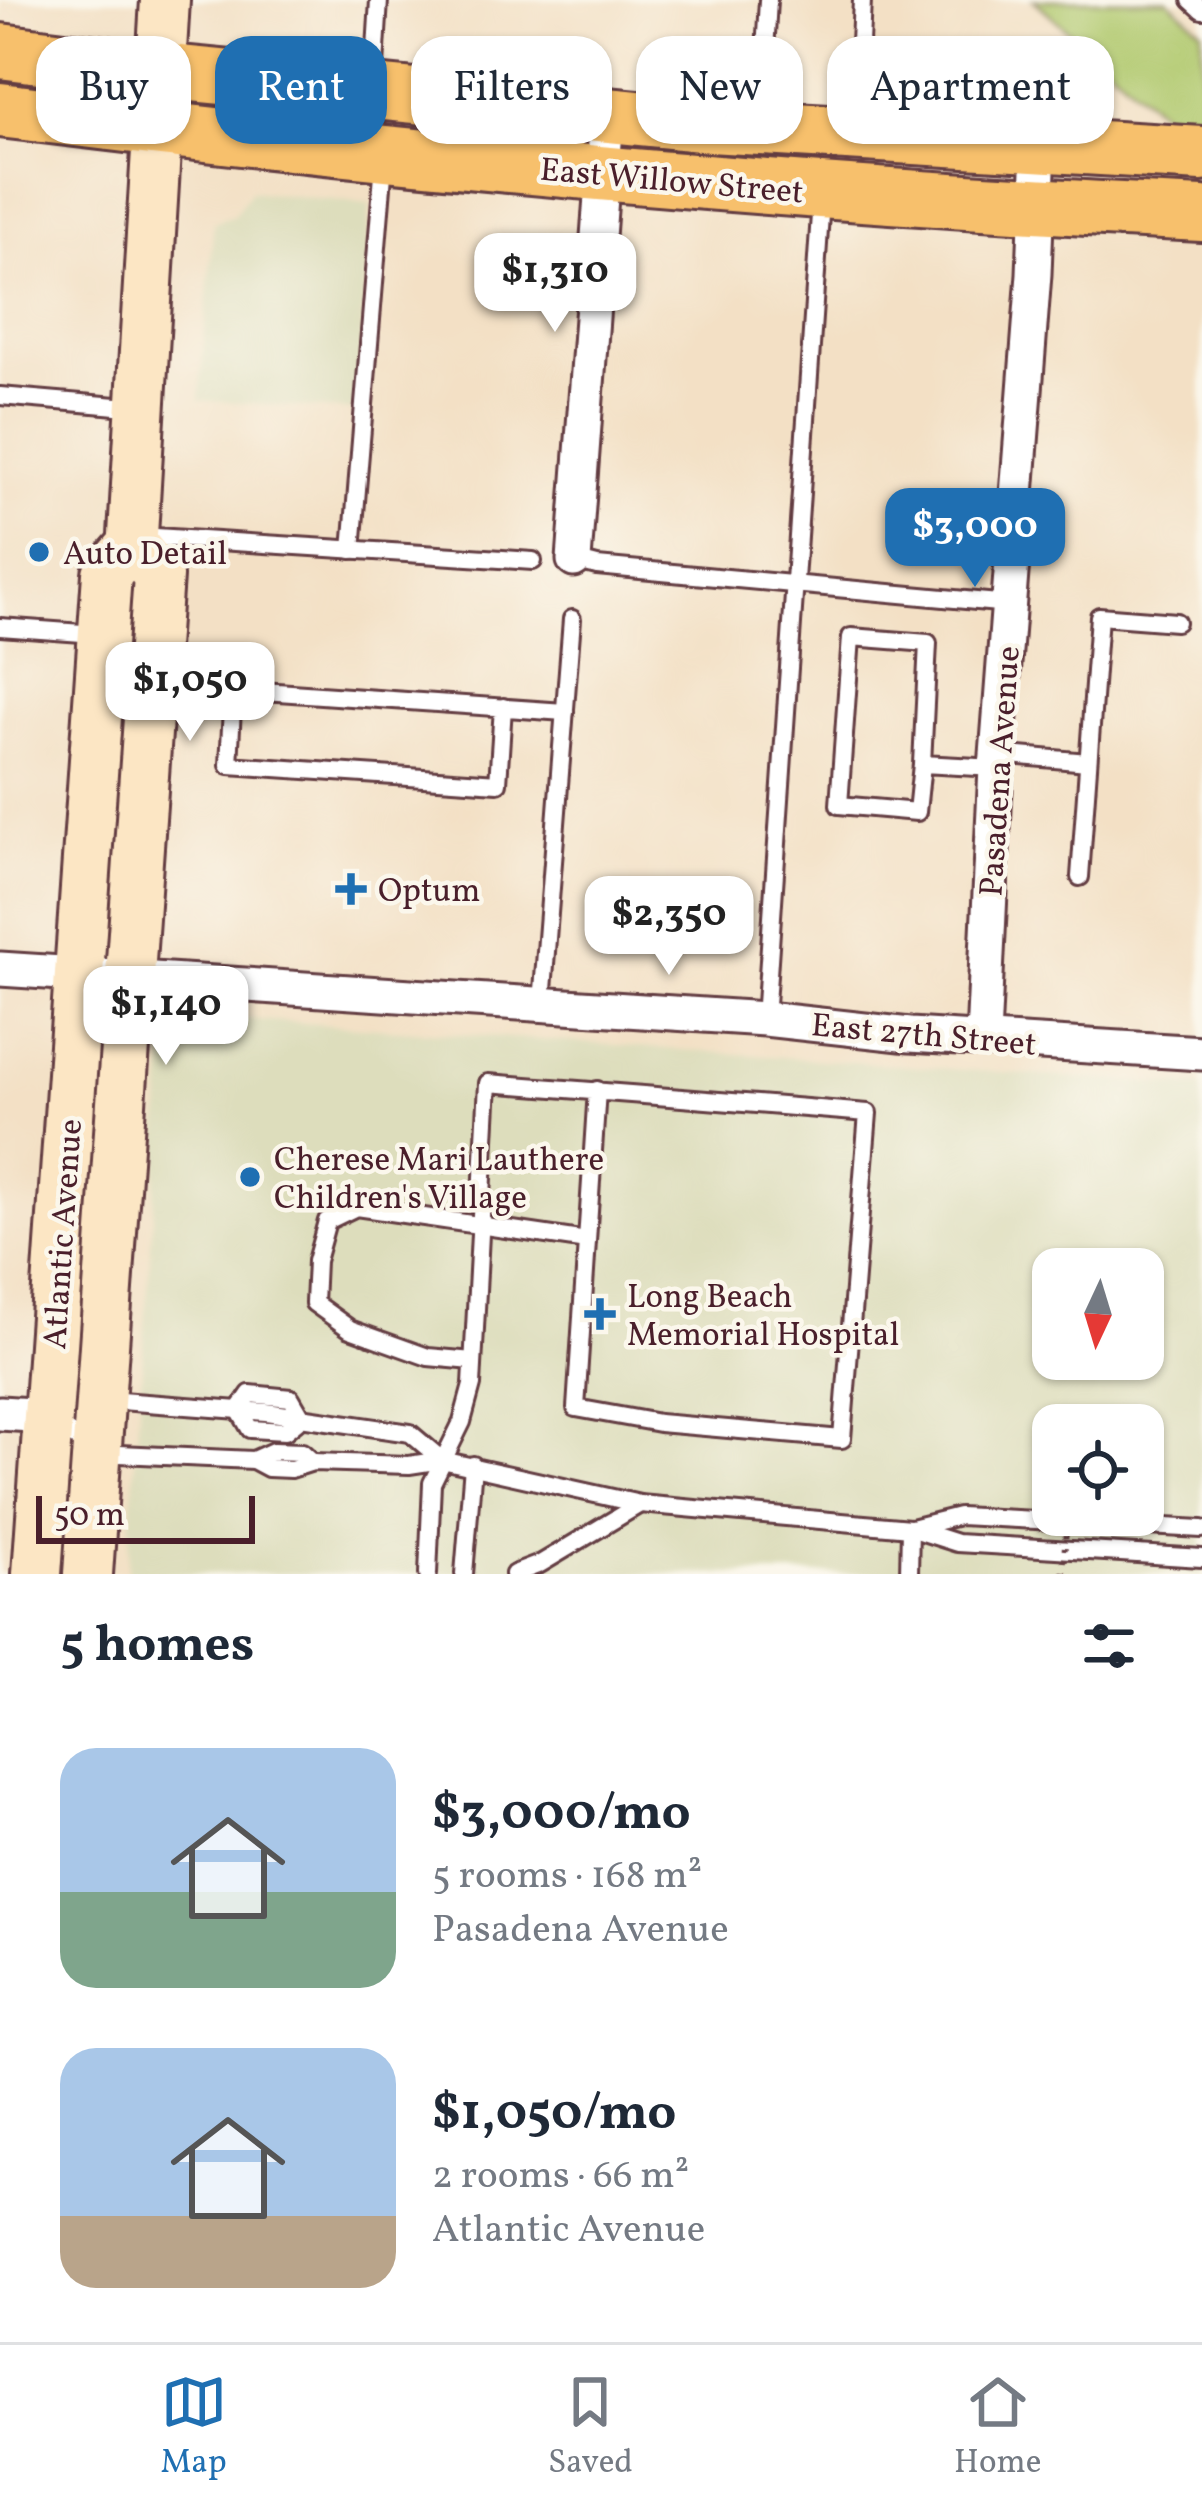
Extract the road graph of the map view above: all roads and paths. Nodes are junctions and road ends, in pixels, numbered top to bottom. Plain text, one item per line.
1 (165, 0) edge
2 (379, 0) edge
3 (768, 0) edge
4 (862, 0) edge
5 (1190, 0) edge
6 (1202, 10) edge
7 (162, 36) edge
8 (377, 36) edge
9 (766, 36) edge
10 (860, 36) edge
11 (0, 51) edge
12 (36, 56) edge
13 (0, 110) edge
14 (36, 114) edge
15 (191, 133) edge
16 (155, 144) edge
17 (605, 144) edge
18 (1008, 144) edge
19 (1039, 146) junction
20 (385, 152) junction
21 (1202, 154) edge
22 (603, 174) junction
23 (821, 190) junction
24 (1038, 207) junction
25 (1202, 214) edge
26 (0, 396) edge
27 (140, 408) junction
28 (133, 540) junction
29 (352, 550) junction
30 (574, 560) joint
31 (533, 561) dead end
32 (796, 585) junction
33 (1009, 604) junction
34 (572, 619) dead end
35 (1176, 622) dead end
36 (0, 627) edge
37 (103, 635) junction
38 (503, 707) junction
39 (565, 712) junction
40 (997, 761) junction
41 (1088, 762) junction
42 (922, 764) junction
43 (1080, 877) dead end
44 (0, 969) edge
45 (79, 976) junction
46 (130, 977) junction
47 (542, 1003) junction
48 (765, 1019) junction
49 (982, 1038) junction
50 (1202, 1053) edge
51 (597, 1090) junction
52 (480, 1226) junction
53 (587, 1240) junction
54 (473, 1360) junction
55 (59, 1409) edge
56 (98, 1453) junction
57 (442, 1460) junction
58 (473, 1465) junction
59 (640, 1504) junction
60 (910, 1528) junction
61 (1202, 1529) edge
62 (1066, 1536) edge
63 (1202, 1558) edge
64 (37, 1574) edge
65 (88, 1574) edge
66 (428, 1574) edge
67 (464, 1574) edge
68 (514, 1574) edge
69 (909, 1574) edge
70 (1063, 1574) edge

1 - 7 main road, Atlantic Avenue
2 - 8 lane
3 - 9 lane
4 - 10 lane
5 - 6 lane
11 - 12 main road, East Willow Street
13 - 14 main road, East Willow Street
15 - 20 main road, East Willow Street
16 - 27 main road, Atlantic Avenue
17 - 22 street
18 - 19 main road, East Willow Street
19 - 21 main road, East Willow Street
19 - 24 street, Pasadena Avenue
20 - 22 main road, East Willow Street
20 - 29 lane
22 - 23 main road, East Willow Street
22 - 30 street
23 - 24 main road, East Willow Street
23 - 32 lane
24 - 25 main road, East Willow Street
24 - 33 street, Pasadena Avenue
26 - 27 lane
27 - 28 main road, Atlantic Avenue
28 - 29 lane
28 - 37 main road, Atlantic Avenue
28 - 46 main road, Atlantic Avenue
29 - 31 lane
30 - 32 lane
32 - 33 lane
32 - 48 lane
33 - 40 street, Pasadena Avenue
34 - 39 lane
35 - 41 lane
36 - 37 lane
37 - 45 main road, Atlantic Avenue
38 - 38 lane
38 - 39 lane
39 - 47 lane
40 - 41 lane
40 - 42 lane
40 - 49 street, Pasadena Avenue
41 - 43 lane
42 - 42 lane
44 - 45 street, East 27th Street
45 - 46 street, East 27th Street
45 - 55 main road, Atlantic Avenue
46 - 47 street, East 27th Street
46 - 55 main road, Atlantic Avenue
47 - 48 street, East 27th Street
48 - 49 street, East 27th Street
49 - 50 street, East 27th Street
51 - 52 lane
51 - 53 lane
51 - 53 lane
52 - 53 lane
52 - 54 lane
52 - 54 lane
54 - 57 lane
55 - 56 main road, Atlantic Avenue
55 - 57 lane
55 - 64 main road, Atlantic Avenue
56 - 57 lane
56 - 65 main road, Atlantic Avenue
57 - 58 lane
57 - 66 lane
58 - 59 lane
58 - 67 lane
59 - 60 lane
59 - 68 lane
60 - 61 lane
60 - 63 lane
60 - 69 lane
62 - 70 path, bridge

